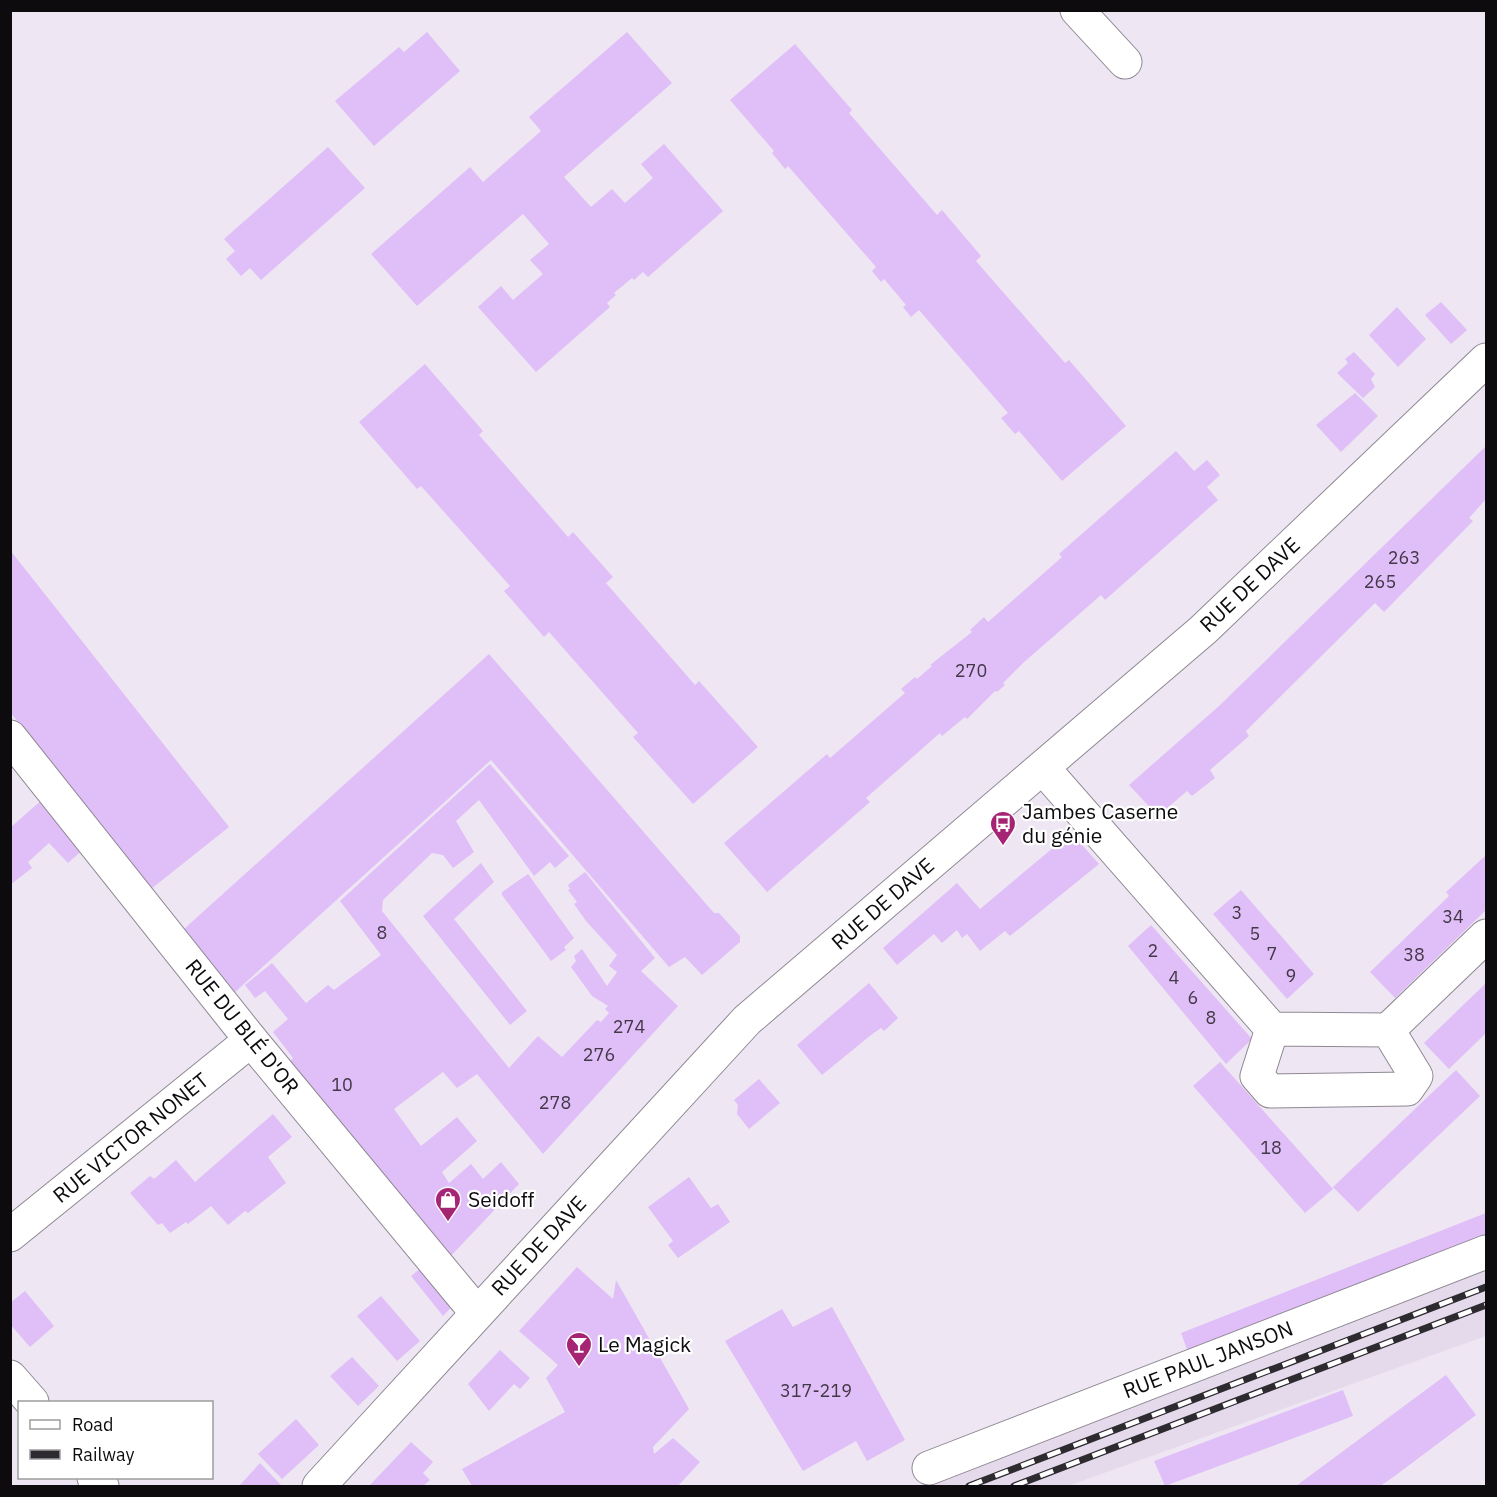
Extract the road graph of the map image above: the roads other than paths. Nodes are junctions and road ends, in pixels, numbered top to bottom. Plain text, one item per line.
1 (1077, 10) edge
2 (1125, 62) dead end
3 (1486, 360) edge
4 (10, 737) edge
5 (1043, 768) junction
6 (1486, 936) edge
7 (1272, 1029) junction
8 (1388, 1030) junction
9 (251, 1040) junction
10 (10, 1235) edge
11 (1486, 1252) edge
12 (477, 1313) junction
13 (10, 1377) edge
14 (31, 1401) edge
15 (929, 1468) dead end
16 (319, 1486) edge

1 - 2 street
3 - 5 street, RUE DE DAVE
4 - 9 street, RUE DU BLÉ D'OR
5 - 7 street
5 - 12 street, RUE DE DAVE
6 - 8 street
7 - 8 street
7 - 8 street
9 - 10 street, RUE VICTOR NONET
9 - 12 street, RUE DU BLÉ D'OR
11 - 15 street, RUE PAUL JANSON
12 - 16 street, RUE DE DAVE
13 - 14 street

